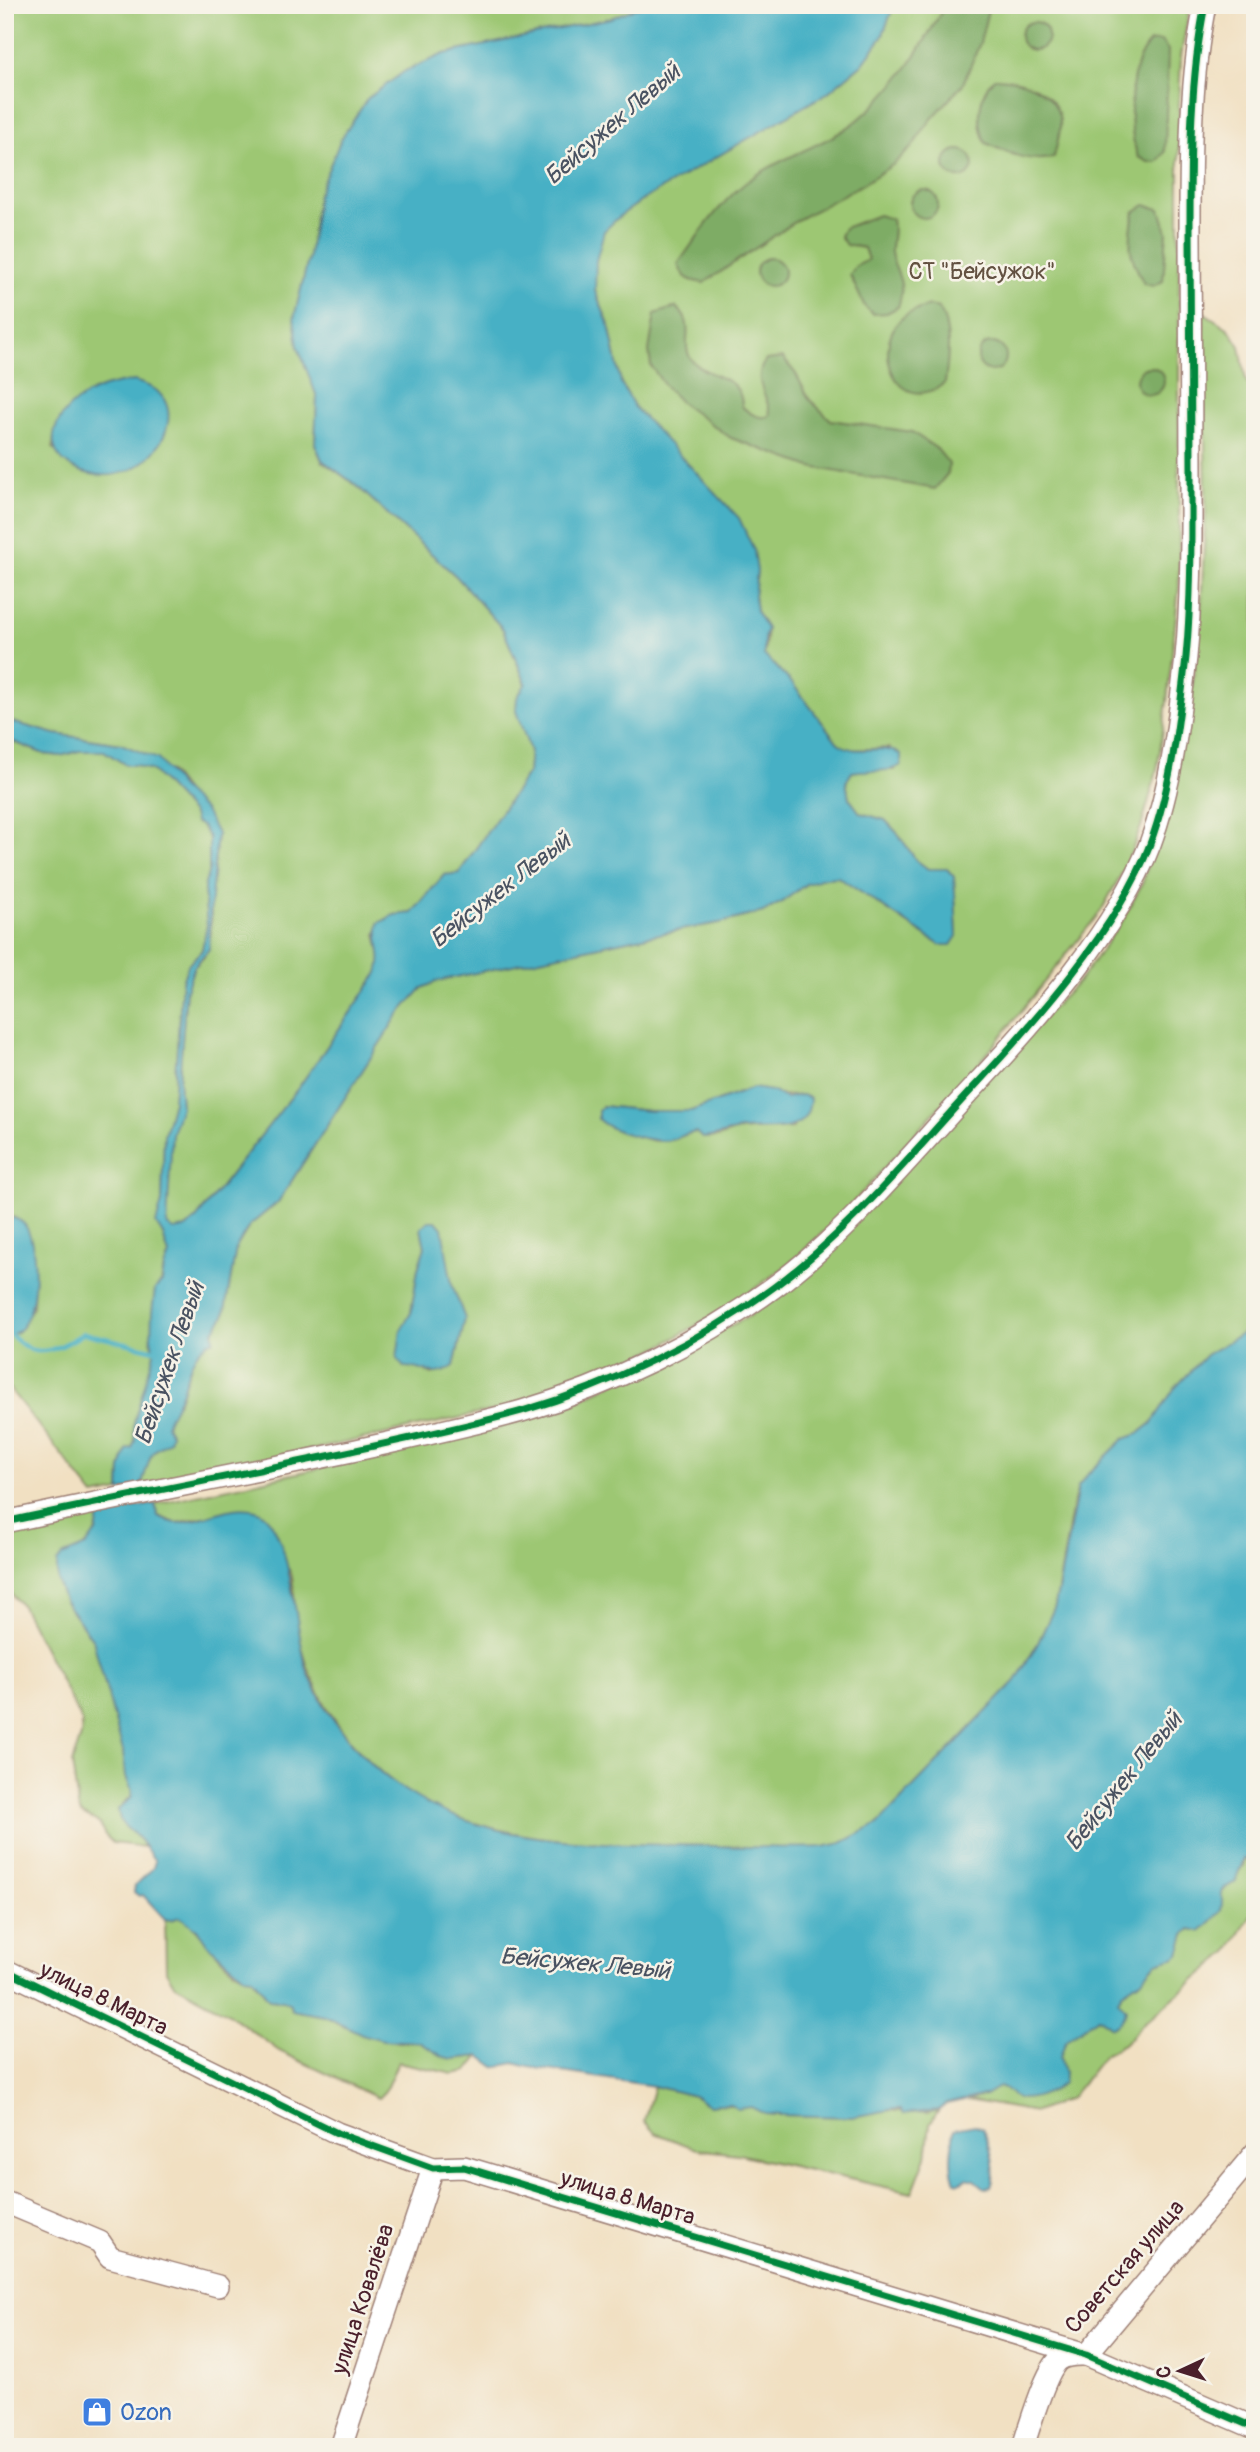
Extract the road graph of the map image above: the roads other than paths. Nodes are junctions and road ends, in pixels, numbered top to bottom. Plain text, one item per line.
1 (1205, 5) edge
2 (5, 1522) edge
3 (5, 1970) edge
4 (1255, 2153) edge
5 (433, 2168) junction
6 (5, 2202) edge
7 (218, 2286) dead end
8 (1086, 2356) junction
9 (1255, 2428) edge
10 (341, 2447) edge
11 (1023, 2447) edge

1 - 2 street
3 - 5 street, улица 8 Марта
4 - 8 street, Советская улица
5 - 8 street, улица 8 Марта
5 - 10 street, улица Ковалёва
6 - 7 street
8 - 9 street, улица 8 Марта
8 - 11 street, Советская улица

